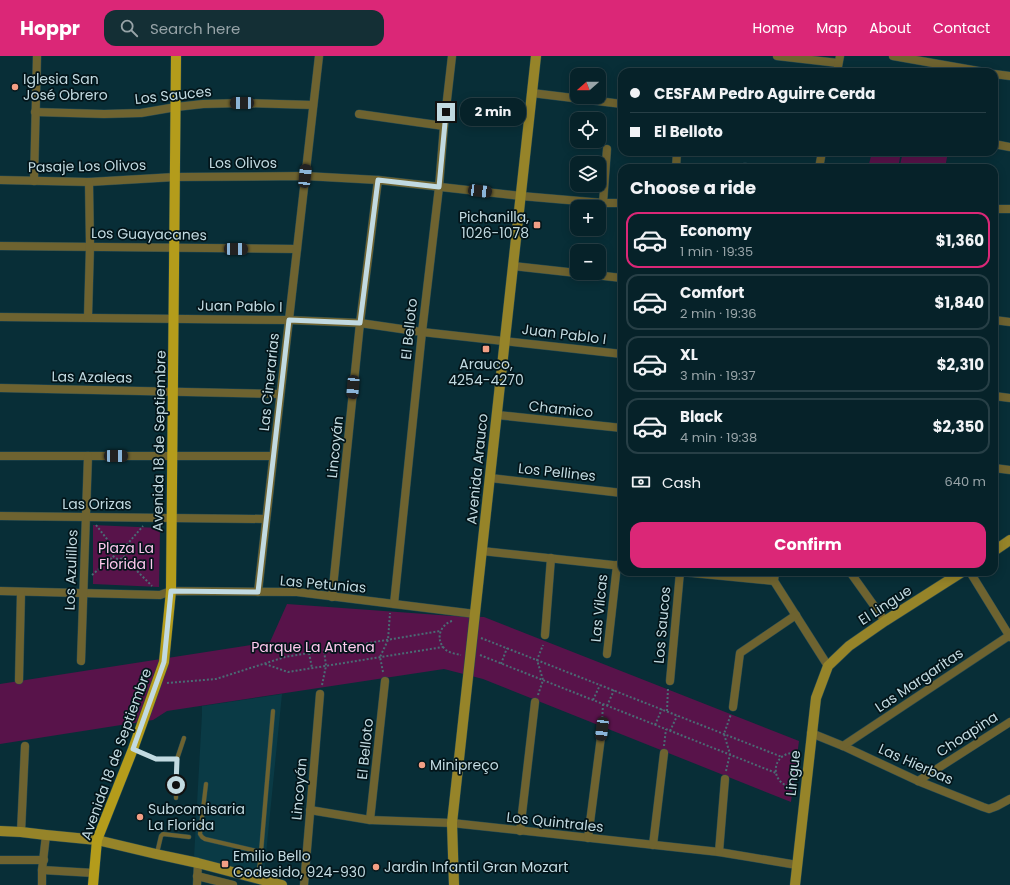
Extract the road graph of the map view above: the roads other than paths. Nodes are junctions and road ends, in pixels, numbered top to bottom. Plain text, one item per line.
1 (37, 56) edge
2 (176, 56) edge
3 (319, 56) edge
4 (452, 56) edge
5 (536, 56) edge
6 (777, 56) edge
7 (893, 56) edge
8 (839, 60) edge
9 (961, 68) edge
10 (998, 74) edge
11 (1010, 76) edge
12 (532, 93) junction
13 (618, 104) edge
14 (313, 105) junction
15 (176, 107) junction
16 (35, 112) junction
17 (359, 114) dead end
18 (444, 126) junction
19 (998, 145) edge
20 (1010, 147) edge
21 (607, 149) dead end
22 (305, 176) junction
23 (175, 177) junction
24 (0, 180) edge
25 (378, 180) junction
26 (34, 181) junction
27 (89, 182) junction
28 (439, 187) junction
29 (520, 196) junction
30 (570, 200) edge
31 (603, 200) edge
32 (606, 203) edge
33 (618, 203) edge
34 (998, 209) edge
35 (1010, 209) edge
36 (0, 246) edge
37 (90, 246) junction
38 (174, 248) junction
39 (297, 249) junction
40 (513, 266) junction
41 (618, 278) edge
42 (0, 317) edge
43 (88, 317) junction
44 (174, 318) junction
45 (289, 320) junction
46 (998, 320) edge
47 (1010, 322) edge
48 (360, 323) junction
49 (422, 332) junction
50 (505, 340) junction
51 (618, 354) edge
52 (0, 388) edge
53 (173, 392) junction
54 (280, 394) junction
55 (998, 396) edge
56 (1010, 398) edge
57 (497, 415) junction
58 (618, 428) edge
59 (0, 456) edge
60 (88, 456) junction
61 (172, 456) junction
62 (273, 456) junction
63 (998, 468) edge
64 (1010, 470) edge
65 (490, 478) junction
66 (618, 493) edge
67 (0, 516) edge
68 (88, 517) junction
69 (172, 518) junction
70 (266, 519) junction
71 (1010, 540) edge
72 (998, 548) edge
73 (482, 551) junction
74 (551, 558) junction
75 (618, 566) edge
76 (618, 573) edge
77 (681, 576) edge
78 (722, 576) edge
79 (775, 576) edge
80 (853, 576) edge
81 (956, 576) edge
82 (972, 576) edge
83 (774, 581) junction
84 (0, 591) edge
85 (171, 591) junction
86 (21, 592) junction
87 (258, 592) junction
88 (84, 593) junction
89 (332, 597) junction
90 (393, 604) junction
91 (475, 614) junction
92 (796, 615) junction
93 (885, 621) junction
94 (545, 635) dead end
95 (1010, 636) edge
96 (607, 654) dead end
97 (81, 661) dead end
98 (828, 666) junction
99 (19, 680) dead end
100 (385, 681) road end
101 (670, 681) road end
102 (320, 694) road end
103 (535, 702) road end
104 (733, 707) road end
105 (273, 711) dead end
106 (1010, 722) edge
107 (602, 729) road end
108 (811, 733) junction
109 (184, 738) dead end
110 (25, 746) dead end
111 (843, 746) junction
112 (133, 749) junction
113 (664, 753) road end
114 (177, 759) junction
115 (725, 779) road end
116 (918, 781) junction
117 (206, 784) dead end
118 (176, 798) dead end
119 (1010, 798) edge
120 (310, 810) junction
121 (370, 820) junction
122 (452, 823) junction
123 (0, 831) edge
124 (520, 831) junction
125 (21, 832) junction
126 (46, 835) junction
127 (189, 837) dead end
128 (588, 838) junction
129 (97, 840) junction
130 (653, 845) junction
131 (261, 852) junction
132 (719, 852) junction
133 (156, 854) junction
134 (0, 860) edge
135 (44, 860) junction
136 (198, 863) junction
137 (797, 865) junction
138 (42, 870) junction
139 (94, 873) junction
140 (197, 876) junction
141 (258, 879) junction
142 (42, 885) edge
143 (93, 885) edge
144 (197, 885) edge
145 (233, 885) edge
146 (282, 885) edge
147 (304, 885) edge
148 (454, 885) edge
149 (795, 885) edge

1 - 16 street
2 - 15 main road, Avenida 18 de Septiembre
3 - 14 street, Las Cinerarias
4 - 18 street, El Belloto
5 - 12 street, Avenida Arauco
6 - 8 street
7 - 9 street
10 - 11 street
12 - 13 street
12 - 29 street, Avenida Arauco
14 - 15 street, Los Sauces
14 - 22 street, Las Cinerarias
15 - 16 street, Los Sauces
15 - 23 main road, Avenida 18 de Septiembre
16 - 26 street
17 - 18 street
18 - 28 street, El Belloto
19 - 20 street
21 - 31 street
22 - 23 street, Los Olivos
22 - 25 street, Los Olivos
22 - 39 street, Las Cinerarias
23 - 27 street, Pasaje Los Olivos
23 - 38 main road, Avenida 18 de Septiembre
24 - 26 street, Pasaje Los Olivos
25 - 28 street, Los Olivos
25 - 48 street, Lincoyán
26 - 27 street, Pasaje Los Olivos
27 - 37 street
28 - 29 street, Los Olivos
28 - 49 street, El Belloto
29 - 30 street, Los Olivos
29 - 40 street, Avenida Arauco
32 - 33 street, Los Olivos
34 - 35 street
36 - 37 street, Los Guayacanes
37 - 38 street, Los Guayacanes
37 - 43 street
38 - 39 street, Los Guayacanes
38 - 44 main road, Avenida 18 de Septiembre
39 - 45 street, Las Cinerarias
40 - 41 street
40 - 50 street, Avenida Arauco
42 - 43 street, Juan Pablo I
43 - 44 street, Juan Pablo I
44 - 45 street, Juan Pablo I
44 - 53 main road, Avenida 18 de Septiembre
45 - 48 street, Juan Pablo I
45 - 54 street, Las Cinerarias
46 - 47 street
48 - 49 street, Juan Pablo I
48 - 89 street, Lincoyán
49 - 50 street, Juan Pablo I
49 - 90 street, El Belloto
50 - 51 street, Juan Pablo I
50 - 57 street, Avenida Arauco
52 - 53 street, Las Azaleas
53 - 54 street, Las Azaleas
53 - 61 main road, Avenida 18 de Septiembre
54 - 62 street, Las Cinerarias
55 - 56 street
57 - 58 street, Chamico
57 - 65 street, Avenida Arauco
59 - 60 street
60 - 61 street
60 - 68 street, Los Azulillos
61 - 62 street
61 - 69 main road, Avenida 18 de Septiembre
62 - 70 street, Las Cinerarias
63 - 64 street
65 - 66 street, Los Pellines
65 - 73 street, Avenida Arauco
67 - 68 street, Las Orizas
68 - 69 street, Las Orizas
68 - 88 street, Los Azulillos
69 - 70 street, Las Orizas
69 - 85 main road, Avenida 18 de Septiembre
70 - 87 street, Las Cinerarias
71 - 72 street
73 - 74 street
73 - 91 street, Avenida Arauco
74 - 75 street
74 - 94 street
76 - 96 street, Las Vilcas
77 - 101 street, Los Saucos
78 - 83 street
79 - 83 street
80 - 93 street
81 - 93 street, El Lingue
82 - 95 street
83 - 92 street
84 - 86 street, Las Petunias
85 - 87 street, Las Petunias
85 - 88 street, Las Petunias
85 - 112 main road, Avenida 18 de Septiembre
86 - 88 street, Las Petunias
86 - 99 street
87 - 89 street, Las Petunias
88 - 97 street, Los Azulillos
89 - 90 street, Las Petunias
90 - 91 street, Las Petunias
91 - 122 street, Avenida Arauco
92 - 98 street
92 - 104 street
93 - 98 street, El Lingue
95 - 111 street, Las Margaritas
98 - 108 street, Lingue
100 - 121 street, El Belloto
102 - 120 street, Lincoyán
103 - 124 street
105 - 131 lane
106 - 116 street, Choapina
107 - 128 street
108 - 111 street, Las Hierbas
108 - 137 street, Lingue
109 - 114 lane
110 - 125 street
111 - 116 street, Las Hierbas
112 - 114 lane
112 - 129 main road, Avenida 18 de Septiembre
113 - 130 street
114 - 118 lane
115 - 132 street
116 - 119 street, Las Hierbas
117 - 131 lane
120 - 121 street, Los Quintrales
120 - 147 street, Lincoyán
121 - 122 street, Los Quintrales
122 - 124 street, Los Quintrales
122 - 148 street, Avenida Arauco
123 - 125 street
124 - 128 street, Los Quintrales
125 - 126 street
126 - 129 street
126 - 135 street
127 - 133 lane
128 - 130 street, Los Quintrales
129 - 133 street
129 - 139 main road, Avenida 18 de Septiembre
130 - 132 street, Los Quintrales
131 - 141 lane
132 - 137 street, Los Quintrales
133 - 136 street
134 - 135 street
135 - 138 street
136 - 140 street
136 - 141 street
137 - 149 street, Lingue
138 - 139 street
138 - 142 street
139 - 143 main road, Avenida 18 de Septiembre
140 - 144 street
140 - 145 street
141 - 146 street

